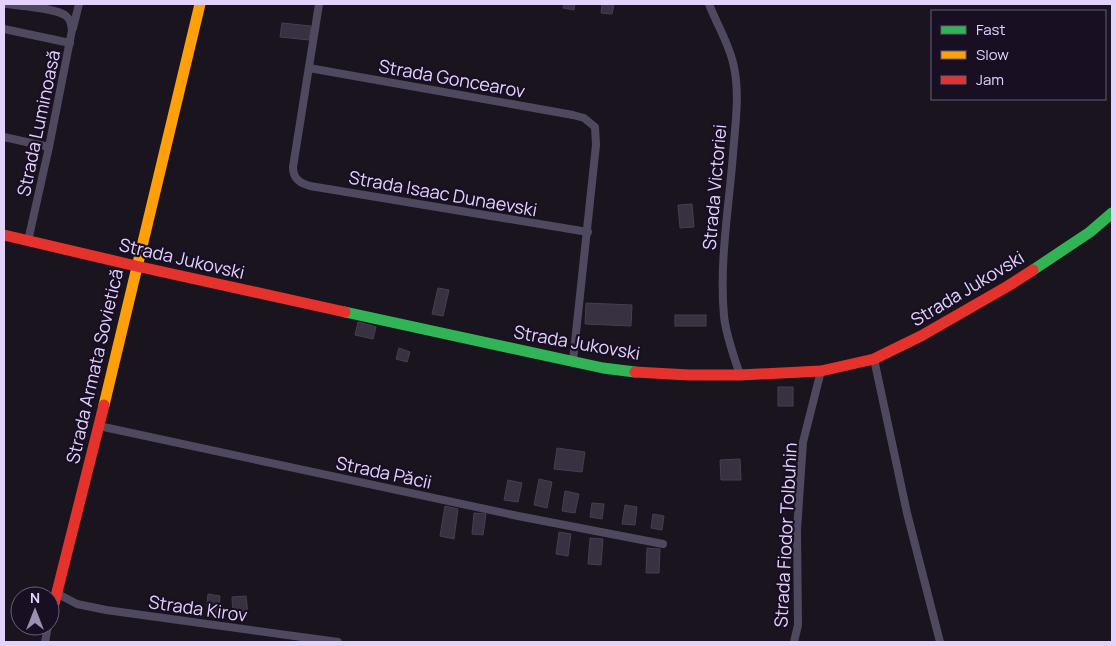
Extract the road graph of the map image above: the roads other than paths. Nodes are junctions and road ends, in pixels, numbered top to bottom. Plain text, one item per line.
1 (7, 4) edge
2 (80, 4) edge
3 (200, 4) edge
4 (319, 4) edge
5 (709, 4) edge
6 (4, 29) edge
7 (72, 30) junction
8 (70, 43) junction
9 (310, 68) junction
10 (4, 137) edge
11 (49, 148) junction
12 (1112, 213) edge
13 (588, 232) junction
14 (4, 235) edge
15 (28, 240) junction
16 (136, 266) junction
17 (874, 359) junction
18 (573, 362) junction
19 (821, 371) junction
20 (740, 375) junction
21 (99, 426) junction
22 (663, 544) dead end
23 (58, 586) edge
24 (60, 594) edge
25 (338, 642) edge
26 (794, 642) edge
27 (940, 642) edge

1 - 7 street, Strada Luminoasă
2 - 7 street
3 - 16 main road, Strada Armata Sovietică
4 - 9 street
5 - 20 street, Strada Victoriei
6 - 8 street
7 - 8 street, Strada Luminoasă
8 - 11 street, Strada Luminoasă
9 - 13 street, Strada Goncearov
9 - 13 street, Strada Isaac Dunaevski
10 - 11 street
11 - 15 street, Strada Luminoasă
12 - 17 main road, Strada Jukovski
13 - 18 street
14 - 15 main road, Strada Jukovski
15 - 16 main road, Strada Jukovski
16 - 18 main road, Strada Jukovski
16 - 21 main road, Strada Armata Sovietică
17 - 19 main road, Strada Jukovski
17 - 27 street
18 - 20 main road, Strada Jukovski
19 - 20 main road, Strada Jukovski
19 - 26 street, Strada Fiodor Tolbuhin
21 - 22 street, Strada Păcii
21 - 23 main road, Strada Armata Sovietică
24 - 25 street, Strada Kirov

